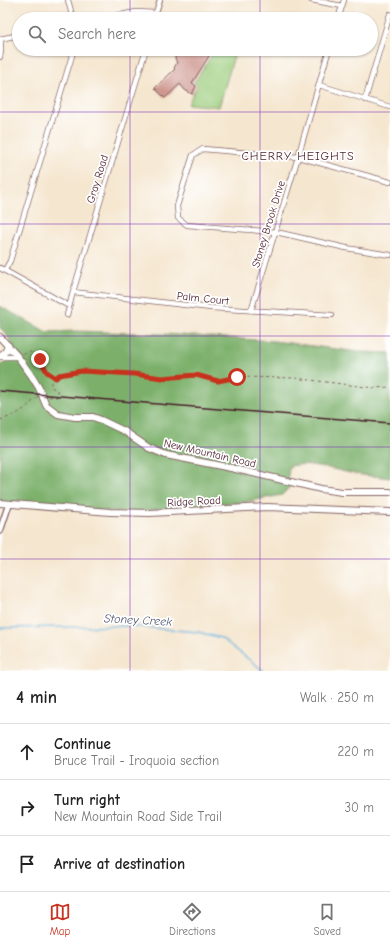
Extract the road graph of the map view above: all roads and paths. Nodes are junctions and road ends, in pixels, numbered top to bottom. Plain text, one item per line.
1 (68, 0) edge
2 (160, 0) edge
3 (312, 0) edge
4 (344, 0) edge
5 (342, 6) junction
6 (71, 12) edge
7 (156, 12) edge
8 (340, 12) edge
9 (390, 14) edge
10 (12, 37) edge
11 (1, 39) edge
12 (378, 55) edge
13 (72, 56) edge
14 (144, 56) edge
15 (327, 56) edge
16 (378, 56) edge
17 (0, 57) edge
18 (319, 85) junction
19 (365, 100) junction
20 (390, 107) edge
21 (298, 156) junction
22 (390, 182) edge
23 (276, 232) junction
24 (390, 255) edge
25 (2, 269) edge
26 (73, 292) junction
27 (69, 306) junction
28 (250, 311) junction
29 (67, 315) dead end
30 (332, 315) dead end
31 (0, 337) edge
32 (8, 345) junction
33 (0, 356) edge
34 (17, 356) junction
35 (56, 378) junction
36 (390, 387) edge
37 (0, 420) edge
38 (390, 492) edge
39 (0, 503) edge
40 (9, 504) junction
41 (390, 512) edge
42 (0, 531) edge

1 - 6 street
2 - 7 street
3 - 5 street
4 - 5 street
5 - 8 street
9 - 12 street
10 - 11 street
11 - 17 street
13 - 25 street
14 - 26 street, Gray Road
15 - 18 street, Stoney Brook Drive
16 - 19 street
18 - 19 street
18 - 21 street, Stoney Brook Drive
19 - 20 street
21 - 22 street
21 - 23 street, Stoney Brook Drive
21 - 23 street
23 - 24 street
23 - 28 street, Stoney Brook Drive
25 - 27 street
26 - 27 street, Gray Road
26 - 28 street, Palm Court
27 - 29 street, Gray Road
28 - 30 street, Palm Court
31 - 32 main road, New Mountain Road
32 - 33 main road
32 - 34 main road, New Mountain Road
33 - 34 street
34 - 35 path
34 - 38 main road, New Mountain Road
35 - 36 path
35 - 37 path, bridge
39 - 40 main road, Ridge Road
40 - 41 main road, Ridge Road
40 - 42 street

